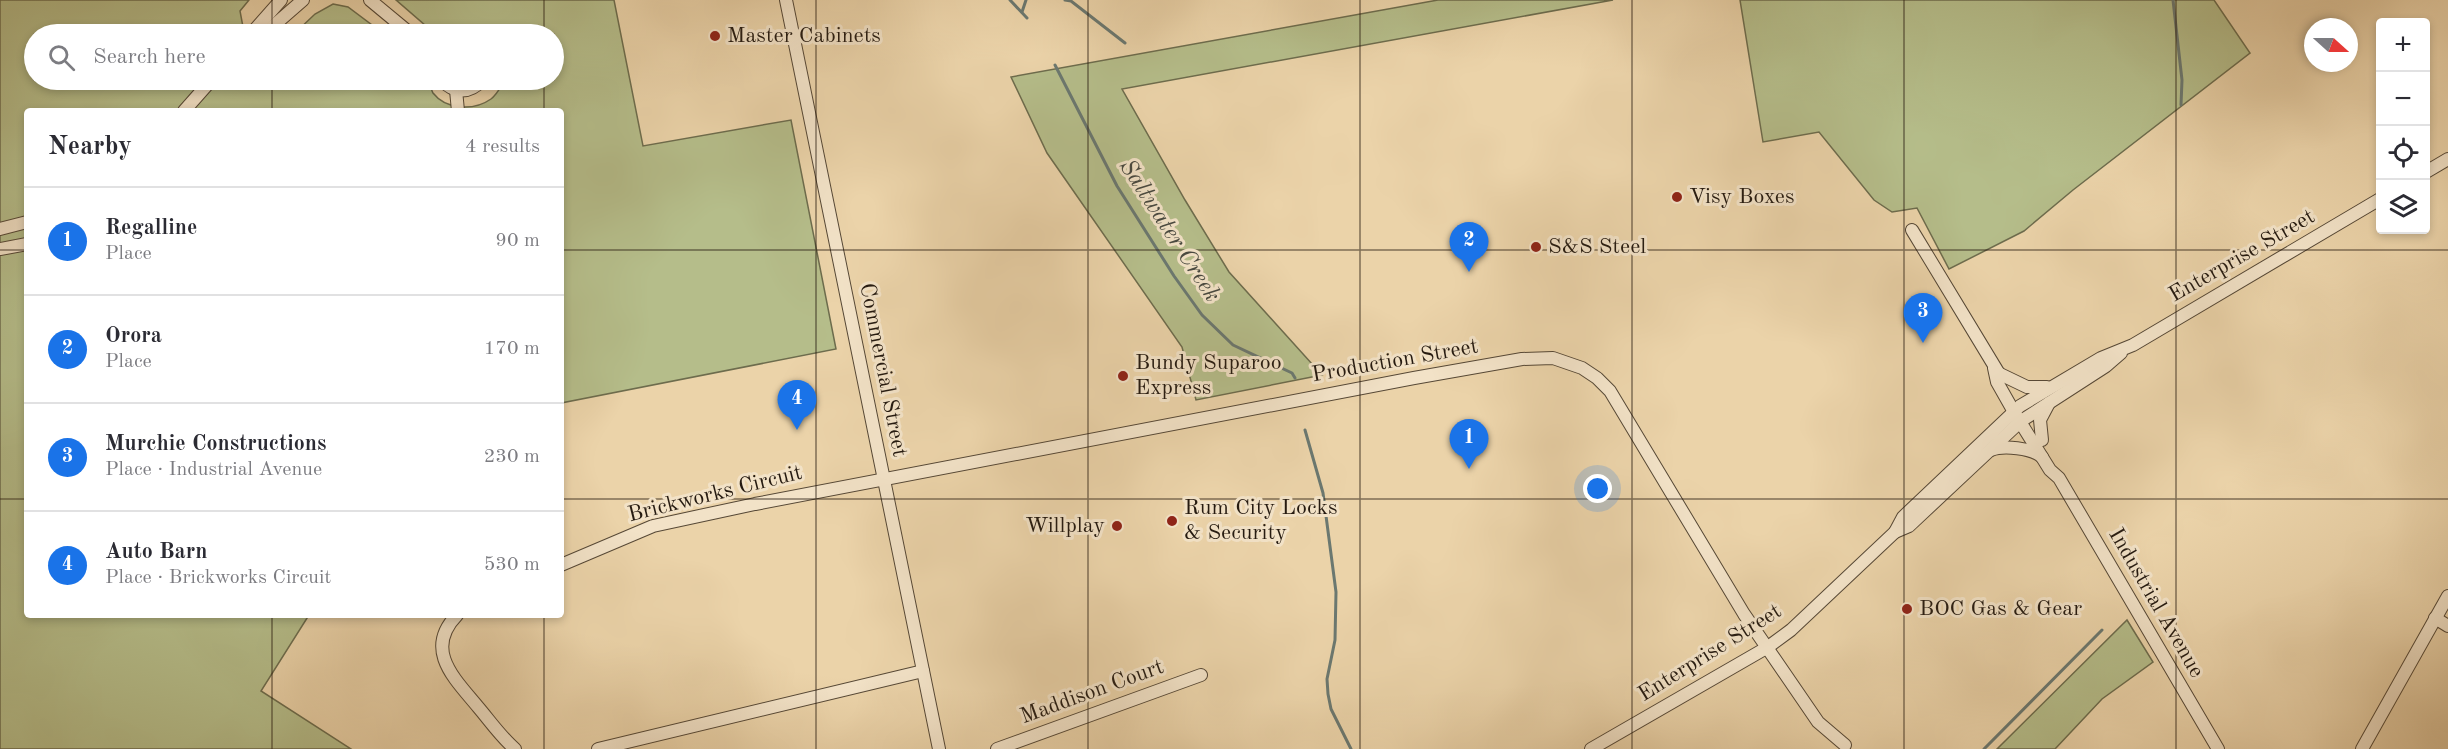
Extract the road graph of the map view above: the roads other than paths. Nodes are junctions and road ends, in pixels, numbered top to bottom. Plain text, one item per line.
1 (281, 0) edge
2 (303, 0) edge
3 (786, 0) edge
4 (375, 2) edge
5 (260, 24) edge
6 (275, 24) edge
7 (399, 24) edge
8 (203, 90) edge
9 (456, 90) joint
10 (470, 90) edge
11 (187, 108) edge
12 (458, 108) edge
13 (2448, 159) edge
14 (2430, 170) edge
15 (2376, 201) edge
16 (24, 223) edge
17 (0, 229) edge
18 (1912, 230) dead end
19 (24, 245) edge
20 (0, 249) edge
21 (2125, 349) junction
22 (1997, 371) junction
23 (2051, 386) junction
24 (2051, 400) junction
25 (2021, 414) junction
26 (2042, 440) junction
27 (1991, 450) junction
28 (2043, 457) junction
29 (883, 478) junction
30 (2059, 478) junction
31 (1896, 532) junction
32 (564, 564) edge
33 (2448, 596) edge
34 (454, 618) edge
35 (2435, 618) junction
36 (2448, 626) edge
37 (1767, 647) junction
38 (923, 671) junction
39 (1201, 675) dead end
40 (1845, 745) dead end
41 (515, 749) edge
42 (598, 749) edge
43 (939, 749) edge
44 (997, 749) edge
45 (1591, 749) edge
46 (2218, 749) edge
47 (2362, 749) edge

1 - 5 street
2 - 6 street
3 - 29 street, Commercial Street
4 - 7 street
8 - 11 street
9 - 10 street
9 - 12 street
13 - 14 street
15 - 21 street, Enterprise Street
16 - 17 street
18 - 22 street, Industrial Avenue
19 - 20 street
21 - 23 street, Enterprise Street
21 - 24 street, Enterprise Street
22 - 23 street
22 - 25 street, Industrial Avenue
23 - 25 street, Enterprise Street
24 - 25 street, Enterprise Street
24 - 26 street
25 - 26 street, Industrial Avenue
25 - 27 street, Enterprise Street
25 - 28 street, Industrial Avenue
25 - 31 street, Enterprise Street
26 - 30 street, Industrial Avenue
27 - 28 street
27 - 31 street, Enterprise Street
28 - 30 street, Industrial Avenue
29 - 32 street, Brickworks Circuit
29 - 37 street, Production Street
29 - 38 street, Commercial Street
30 - 46 street, Industrial Avenue
31 - 37 street, Enterprise Street
33 - 35 street
34 - 41 street
35 - 36 street
35 - 47 street
37 - 40 street, Production Street
37 - 45 street, Enterprise Street
38 - 42 street
38 - 43 street, Commercial Street
39 - 44 street, Maddison Court

